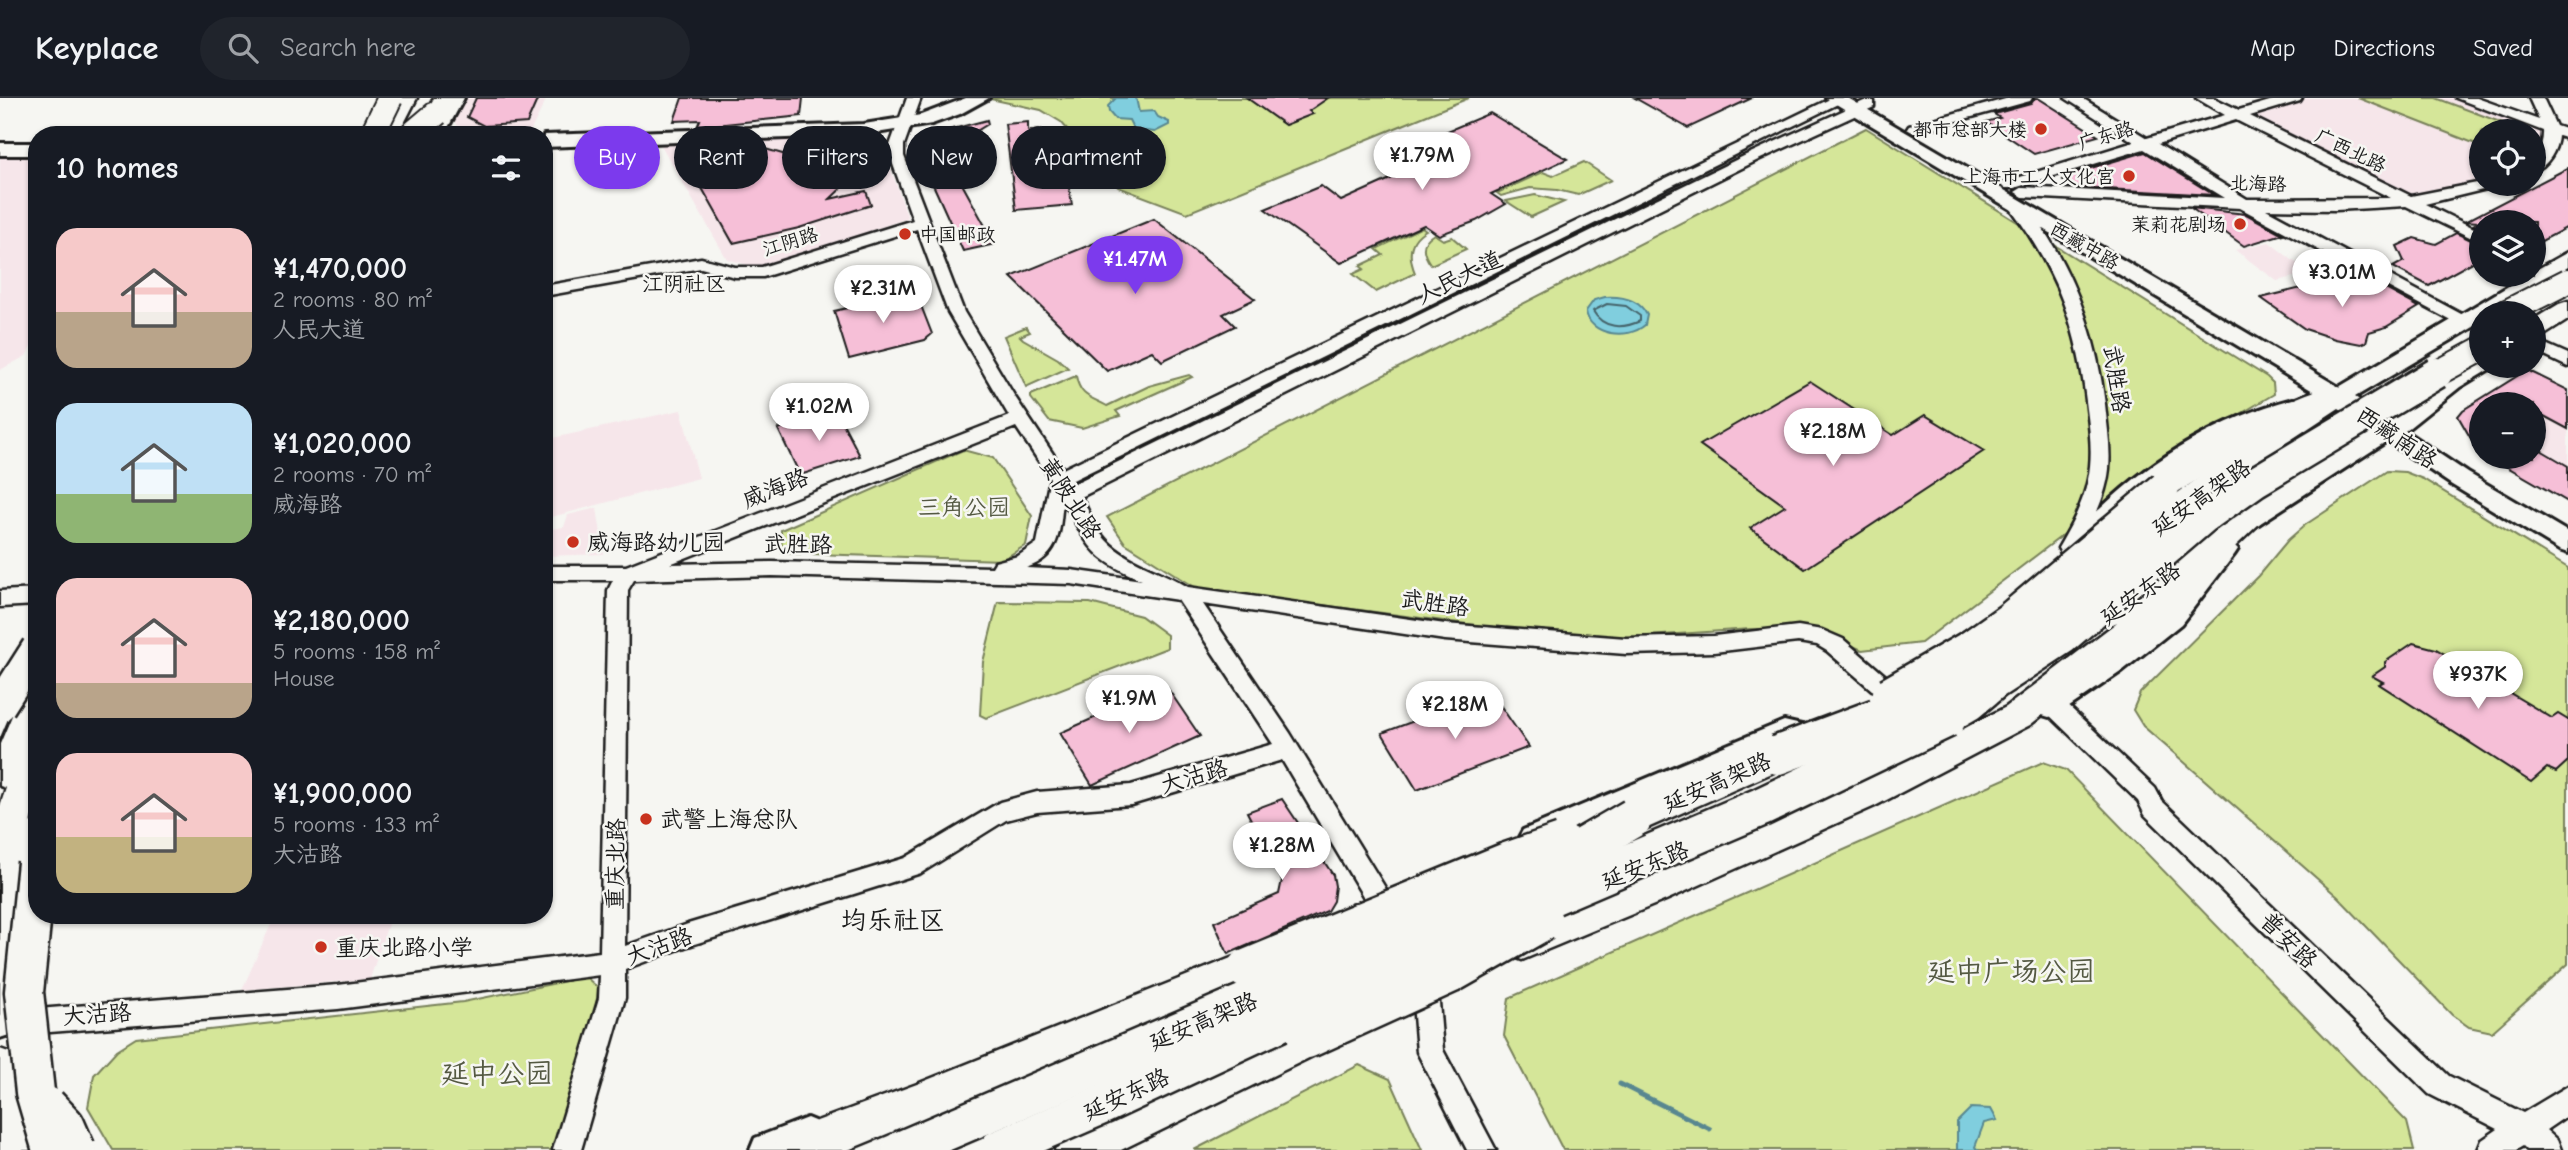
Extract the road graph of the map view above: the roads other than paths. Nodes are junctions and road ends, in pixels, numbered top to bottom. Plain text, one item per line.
1 (455, 98) edge
2 (914, 98) edge
3 (968, 98) edge
4 (980, 98) edge
5 (2025, 98) edge
6 (2072, 98) edge
7 (2203, 98) edge
8 (2463, 98) edge
9 (2536, 98) edge
10 (2290, 99) edge
11 (1850, 101) edge
12 (437, 108) edge
13 (2237, 116) junction
14 (390, 118) edge
15 (905, 122) junction
16 (2568, 122) edge
17 (423, 126) edge
18 (428, 126) edge
19 (2552, 128) junction
20 (1914, 130) junction
21 (2568, 135) edge
22 (553, 141) edge
23 (2146, 143) junction
24 (0, 149) edge
25 (28, 149) edge
26 (2546, 150) edge
27 (2469, 189) edge
28 (2016, 194) junction
29 (2408, 202) junction
30 (2244, 204) junction
31 (922, 222) junction
32 (2469, 232) edge
33 (2568, 258) edge
34 (2559, 273) edge
35 (553, 290) edge
36 (2568, 299) edge
37 (2512, 301) edge
38 (2532, 301) edge
39 (2546, 305) edge
40 (2568, 309) edge
41 (2568, 318) edge
42 (2469, 321) edge
43 (2546, 323) edge
44 (2469, 327) edge
45 (2469, 327) edge
46 (2546, 329) edge
47 (2546, 350) edge
48 (2469, 356) edge
49 (2568, 361) edge
50 (2469, 370) edge
51 (2469, 371) edge
52 (2341, 394) junction
53 (1019, 419) junction
54 (2395, 427) junction
55 (1065, 487) junction
56 (2251, 515) junction
57 (2568, 526) edge
58 (2568, 544) edge
59 (2056, 568) junction
60 (968, 572) junction
61 (553, 573) edge
62 (628, 573) junction
63 (2084, 584) junction
64 (1186, 596) junction
65 (28, 597) edge
66 (0, 599) edge
67 (1990, 621) junction
68 (28, 646) edge
69 (28, 662) edge
70 (28, 668) edge
71 (28, 690) edge
72 (0, 691) edge
73 (0, 697) edge
74 (1880, 697) junction
75 (2052, 704) junction
76 (1970, 705) junction
77 (0, 706) edge
78 (28, 714) edge
79 (1287, 749) junction
80 (0, 752) edge
81 (1778, 755) junction
82 (28, 774) edge
83 (0, 790) edge
84 (1761, 807) junction
85 (1633, 818) junction
86 (28, 863) edge
87 (0, 908) edge
88 (1388, 915) junction
89 (29, 924) edge
90 (48, 924) edge
91 (46, 957) junction
92 (614, 962) junction
93 (1429, 975) junction
94 (1, 1018) edge
95 (39, 1019) junction
96 (1307, 1040) junction
97 (0, 1068) edge
98 (35, 1092) junction
99 (2568, 1099) edge
100 (1104, 1104) junction
101 (2524, 1128) junction
102 (0, 1135) edge
103 (2, 1150) edge
104 (15, 1150) edge
105 (51, 1150) edge
106 (76, 1150) edge
107 (567, 1150) edge
108 (766, 1150) edge
109 (794, 1150) edge
110 (831, 1150) edge
111 (902, 1150) edge
112 (1000, 1150) edge
113 (1076, 1150) edge
114 (1087, 1150) edge
115 (1482, 1150) edge
116 (2492, 1150) edge
117 (2547, 1150) edge

1 - 12 main road
2 - 15 street, 黄陂北路
3 - 15 main road
4 - 15 main road
5 - 20 street
6 - 23 street
7 - 13 street, 广西北路
8 - 19 street
9 - 19 street
10 - 13 street, 广东路
11 - 20 main road, 西藏中路
11 - 28 main road, 西藏中路
11 - 55 street, 人民大道
12 - 14 highway, bridge
12 - 17 main road
12 - 18 highway, bridge
13 - 23 street, 广东路
13 - 29 street, 广西北路
15 - 22 main road
15 - 31 street, 黄陂北路
16 - 19 street
19 - 21 street
19 - 26 street
20 - 28 main road, 西藏中路
23 - 28 street, 广东路
23 - 30 street
24 - 25 main road
27 - 29 street, 北海路
28 - 30 street, 北海路
28 - 52 main road, 西藏中路
28 - 59 street, 武胜路
29 - 30 street, 北海路
29 - 32 street, 广西北路
30 - 42 street
31 - 35 street, 江阴路
31 - 53 street, 黄陂北路
33 - 34 main road, 延安东路
34 - 37 main road, 延安东路
34 - 38 highway, bridge
36 - 39 highway
40 - 43 highway
41 - 46 main road
44 - 52 main road, 延安东路
45 - 81 highway, 延安高架路, bridge
47 - 49 street
48 - 76 highway, 延安高架路, bridge
50 - 76 highway, bridge
51 - 54 main road, 延安东路
52 - 54 main road, 西藏南路
52 - 59 main road, 延安东路
52 - 63 main road, 延安东路
52 - 81 highway, bridge
53 - 55 street, 黄陂北路
53 - 62 street, 威海路
54 - 56 main road, 延安东路
54 - 57 main road, 西藏南路
54 - 58 main road, 西藏南路
55 - 60 street, 武胜路
55 - 64 street, 黄陂北路
56 - 75 main road, 延安东路
56 - 93 main road, 延安东路
56 - 93 highway, bridge
59 - 67 main road, 延安东路
60 - 62 street, 武胜路
60 - 64 street, 武胜路
61 - 62 street, 威海路
62 - 92 street, 重庆北路
63 - 67 main road
63 - 74 main road, 延安东路
64 - 74 street, 武胜路
64 - 79 street, 黄陂北路
65 - 66 street
67 - 74 main road, 延安东路
68 - 72 main road
69 - 77 highway, bridge
70 - 73 main road
71 - 80 main road
74 - 88 main road, 延安东路
75 - 93 main road, 延安东路
75 - 101 street, 普安路
76 - 84 highway, 延安高架路, bridge
78 - 83 highway
79 - 88 street, 黄陂北路
79 - 92 street, 大沽路
81 - 85 highway, 延安高架路
82 - 87 highway
84 - 93 highway, bridge
84 - 100 highway, 延安高架路, bridge
85 - 109 highway, bridge
85 - 111 highway, 延安高架路, bridge
86 - 94 main road
88 - 93 street, 黄陂北路
88 - 108 main road, 延安东路
88 - 110 main road, 延安东路
89 - 98 highway, bridge
90 - 91 main road
91 - 94 main road
91 - 95 main road
92 - 95 street, 大沽路
92 - 107 street, 重庆北路
93 - 96 highway, bridge
93 - 112 main road, 延安东路
93 - 114 main road, 延安东路
93 - 115 street, 黄陂北路
94 - 95 street, 大沽路
95 - 105 main road
96 - 100 highway, bridge
96 - 113 highway
97 - 104 highway
98 - 105 highway, bridge
98 - 106 highway, bridge
99 - 101 street
100 - 112 highway, 延安高架路, bridge
101 - 116 street
101 - 117 street, 普安路
102 - 103 main road

